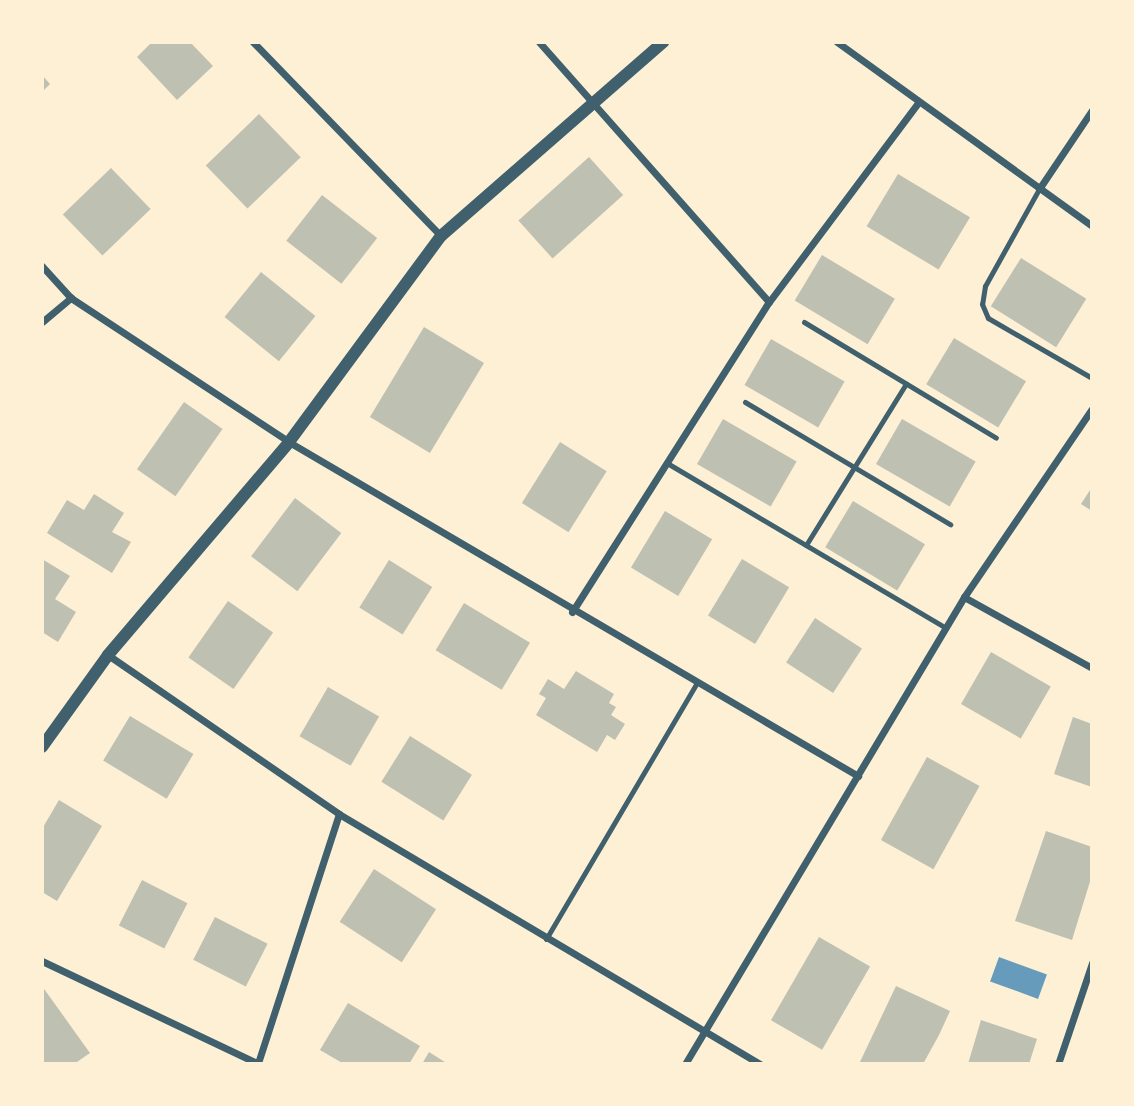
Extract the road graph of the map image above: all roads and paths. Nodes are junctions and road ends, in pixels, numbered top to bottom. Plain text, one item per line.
1 (253, 42) edge
2 (540, 42) edge
3 (663, 42) edge
4 (837, 42) edge
5 (596, 101) junction
6 (918, 103) junction
7 (1092, 110) edge
8 (1039, 190) junction
9 (1092, 226) edge
10 (441, 236) junction
11 (42, 265) edge
12 (71, 298) junction
13 (769, 302) junction
14 (42, 322) edge
15 (804, 322) dead end
16 (1092, 378) edge
17 (906, 384) junction
18 (745, 402) dead end
19 (1092, 409) edge
20 (996, 438) dead end
21 (289, 442) junction
22 (667, 463) junction
23 (854, 467) junction
24 (950, 524) dead end
25 (806, 545) junction
26 (964, 597) junction
27 (572, 612) junction
28 (946, 628) junction
29 (108, 655) junction
30 (1092, 668) edge
31 (697, 684) junction
32 (42, 747) edge
33 (858, 776) junction
34 (339, 814) junction
35 (546, 939) junction
36 (42, 961) edge
37 (1092, 963) edge
38 (702, 1032) junction
39 (259, 1063) edge
40 (685, 1064) edge
41 (760, 1064) edge
42 (1058, 1064) edge

1 - 10 street
2 - 5 street
3 - 5 street
4 - 6 street
5 - 10 street
5 - 13 street
6 - 8 street
6 - 13 street
7 - 8 street
8 - 9 street
8 - 16 lane
10 - 21 street
11 - 12 street
12 - 14 street
12 - 21 street
13 - 22 street
15 - 17 lane
17 - 20 lane
17 - 23 lane
18 - 23 lane
19 - 26 street
21 - 27 street
21 - 29 street
22 - 25 lane
22 - 27 street
23 - 24 lane
23 - 25 lane
25 - 28 lane
26 - 28 street
26 - 30 street
27 - 31 street
28 - 33 street
29 - 32 street
29 - 34 street
31 - 33 street
31 - 35 lane
33 - 38 street
34 - 35 street
34 - 39 street
35 - 38 street
36 - 39 street
37 - 42 street
38 - 40 street
38 - 41 street

